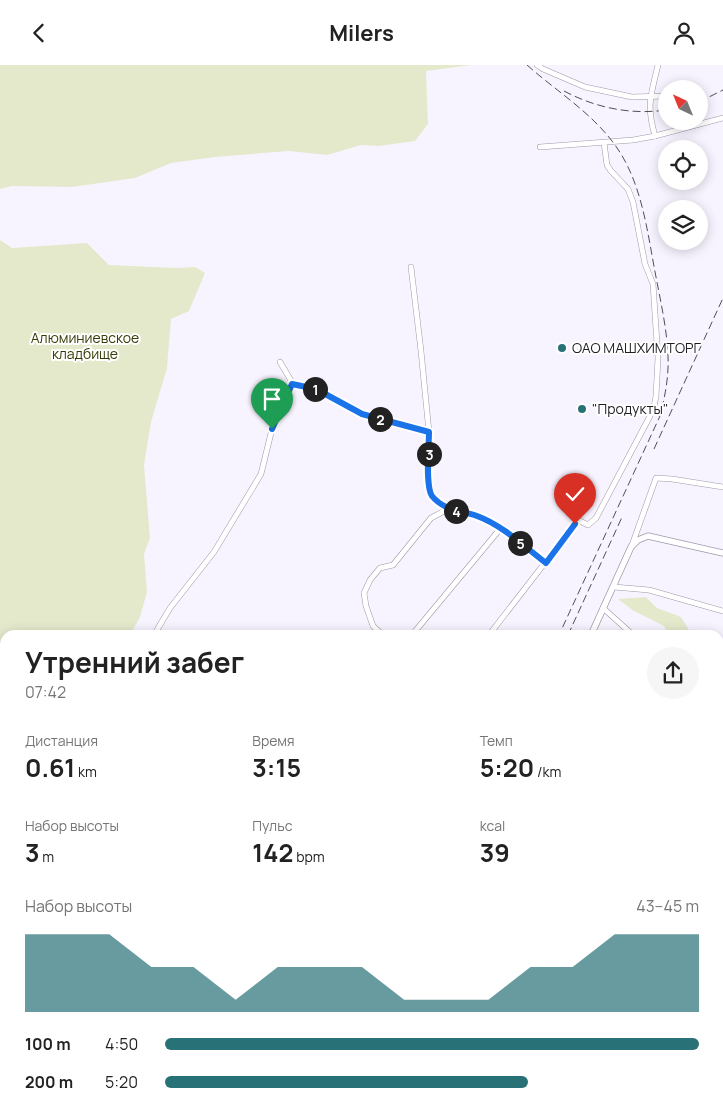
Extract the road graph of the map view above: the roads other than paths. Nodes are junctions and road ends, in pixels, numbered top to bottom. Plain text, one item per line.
1 (538, 65) edge
2 (658, 65) edge
3 (650, 96) junction
4 (658, 96) edge
5 (723, 117) edge
6 (655, 136) junction
7 (604, 143) junction
8 (540, 147) dead end
9 (411, 267) dead end
10 (280, 363) dead end
11 (292, 384) junction
12 (429, 432) junction
13 (723, 487) edge
14 (448, 509) junction
15 (500, 529) junction
16 (631, 547) junction
17 (723, 553) edge
18 (546, 563) junction
19 (614, 587) junction
20 (603, 608) junction
21 (723, 611) edge
22 (157, 630) edge
23 (377, 630) edge
24 (416, 630) edge
25 (493, 630) edge
26 (592, 630) edge
27 (627, 630) edge

1 - 3 street
2 - 3 street
3 - 4 street
3 - 6 street
5 - 6 street
6 - 7 street
7 - 8 street
7 - 18 street
9 - 12 street
10 - 11 street
11 - 12 street
11 - 22 street
12 - 14 street
13 - 16 street
14 - 15 street
14 - 23 street
15 - 18 street
15 - 24 street
16 - 17 street
16 - 19 street
18 - 25 street
19 - 20 street
19 - 21 street
20 - 26 street
20 - 27 street

